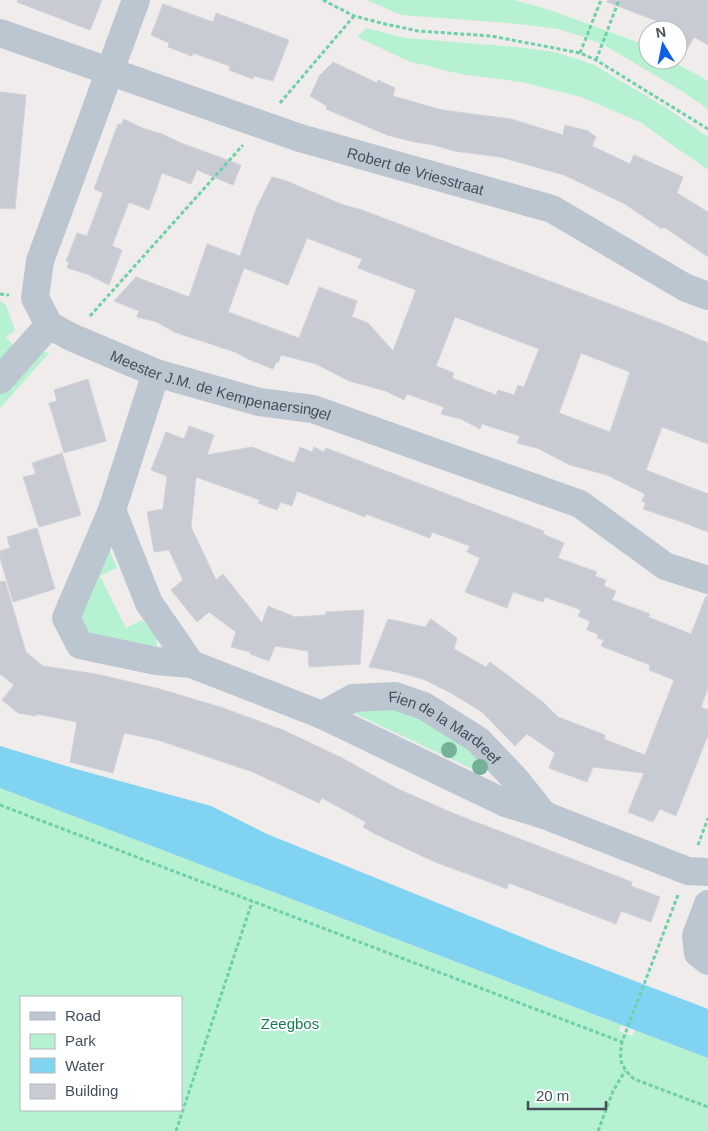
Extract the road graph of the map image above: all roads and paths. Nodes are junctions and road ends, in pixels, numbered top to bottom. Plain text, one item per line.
1 (136, 0) edge
2 (323, 0) edge
3 (601, 0) edge
4 (620, 0) edge
5 (354, 16) junction
6 (0, 33) edge
7 (580, 54) junction
8 (596, 60) junction
9 (109, 72) junction
10 (261, 125) junction
11 (708, 128) edge
12 (708, 296) edge
13 (60, 331) junction
14 (156, 373) junction
15 (0, 380) edge
16 (112, 510) junction
17 (708, 580) edge
18 (191, 664) junction
19 (322, 715) junction
20 (0, 806) edge
21 (544, 815) junction
22 (708, 872) edge
23 (252, 902) junction
24 (708, 904) edge
25 (703, 957) edge
26 (647, 973) dead end
27 (622, 1042) junction
28 (625, 1071) junction
29 (708, 1107) edge
30 (176, 1131) edge
31 (598, 1131) edge

1 - 9 street
2 - 5 path
3 - 7 path
4 - 8 path
5 - 7 path
5 - 10 path
6 - 9 street, Robert de Vriesstraat
7 - 8 path
8 - 11 path
9 - 10 street, Robert de Vriesstraat
9 - 13 street
10 - 12 street, Robert de Vriesstraat
10 - 13 path
13 - 14 street, Meester J.M. de Kempenaersingel
13 - 15 street
14 - 16 street, Fien de la Mardreef
14 - 17 street, Meester J.M. de Kempenaersingel
16 - 18 street
16 - 18 street, Fien de la Mardreef
18 - 19 street, Fien de la Mardreef
19 - 21 street, Fien de la Mardreef
19 - 21 street, Fien de la Mardreef
20 - 23 path
21 - 22 street, Fien de la Mardreef
23 - 27 path
23 - 30 path
24 - 25 street
26 - 27 path
27 - 28 path
28 - 29 path
28 - 31 path

